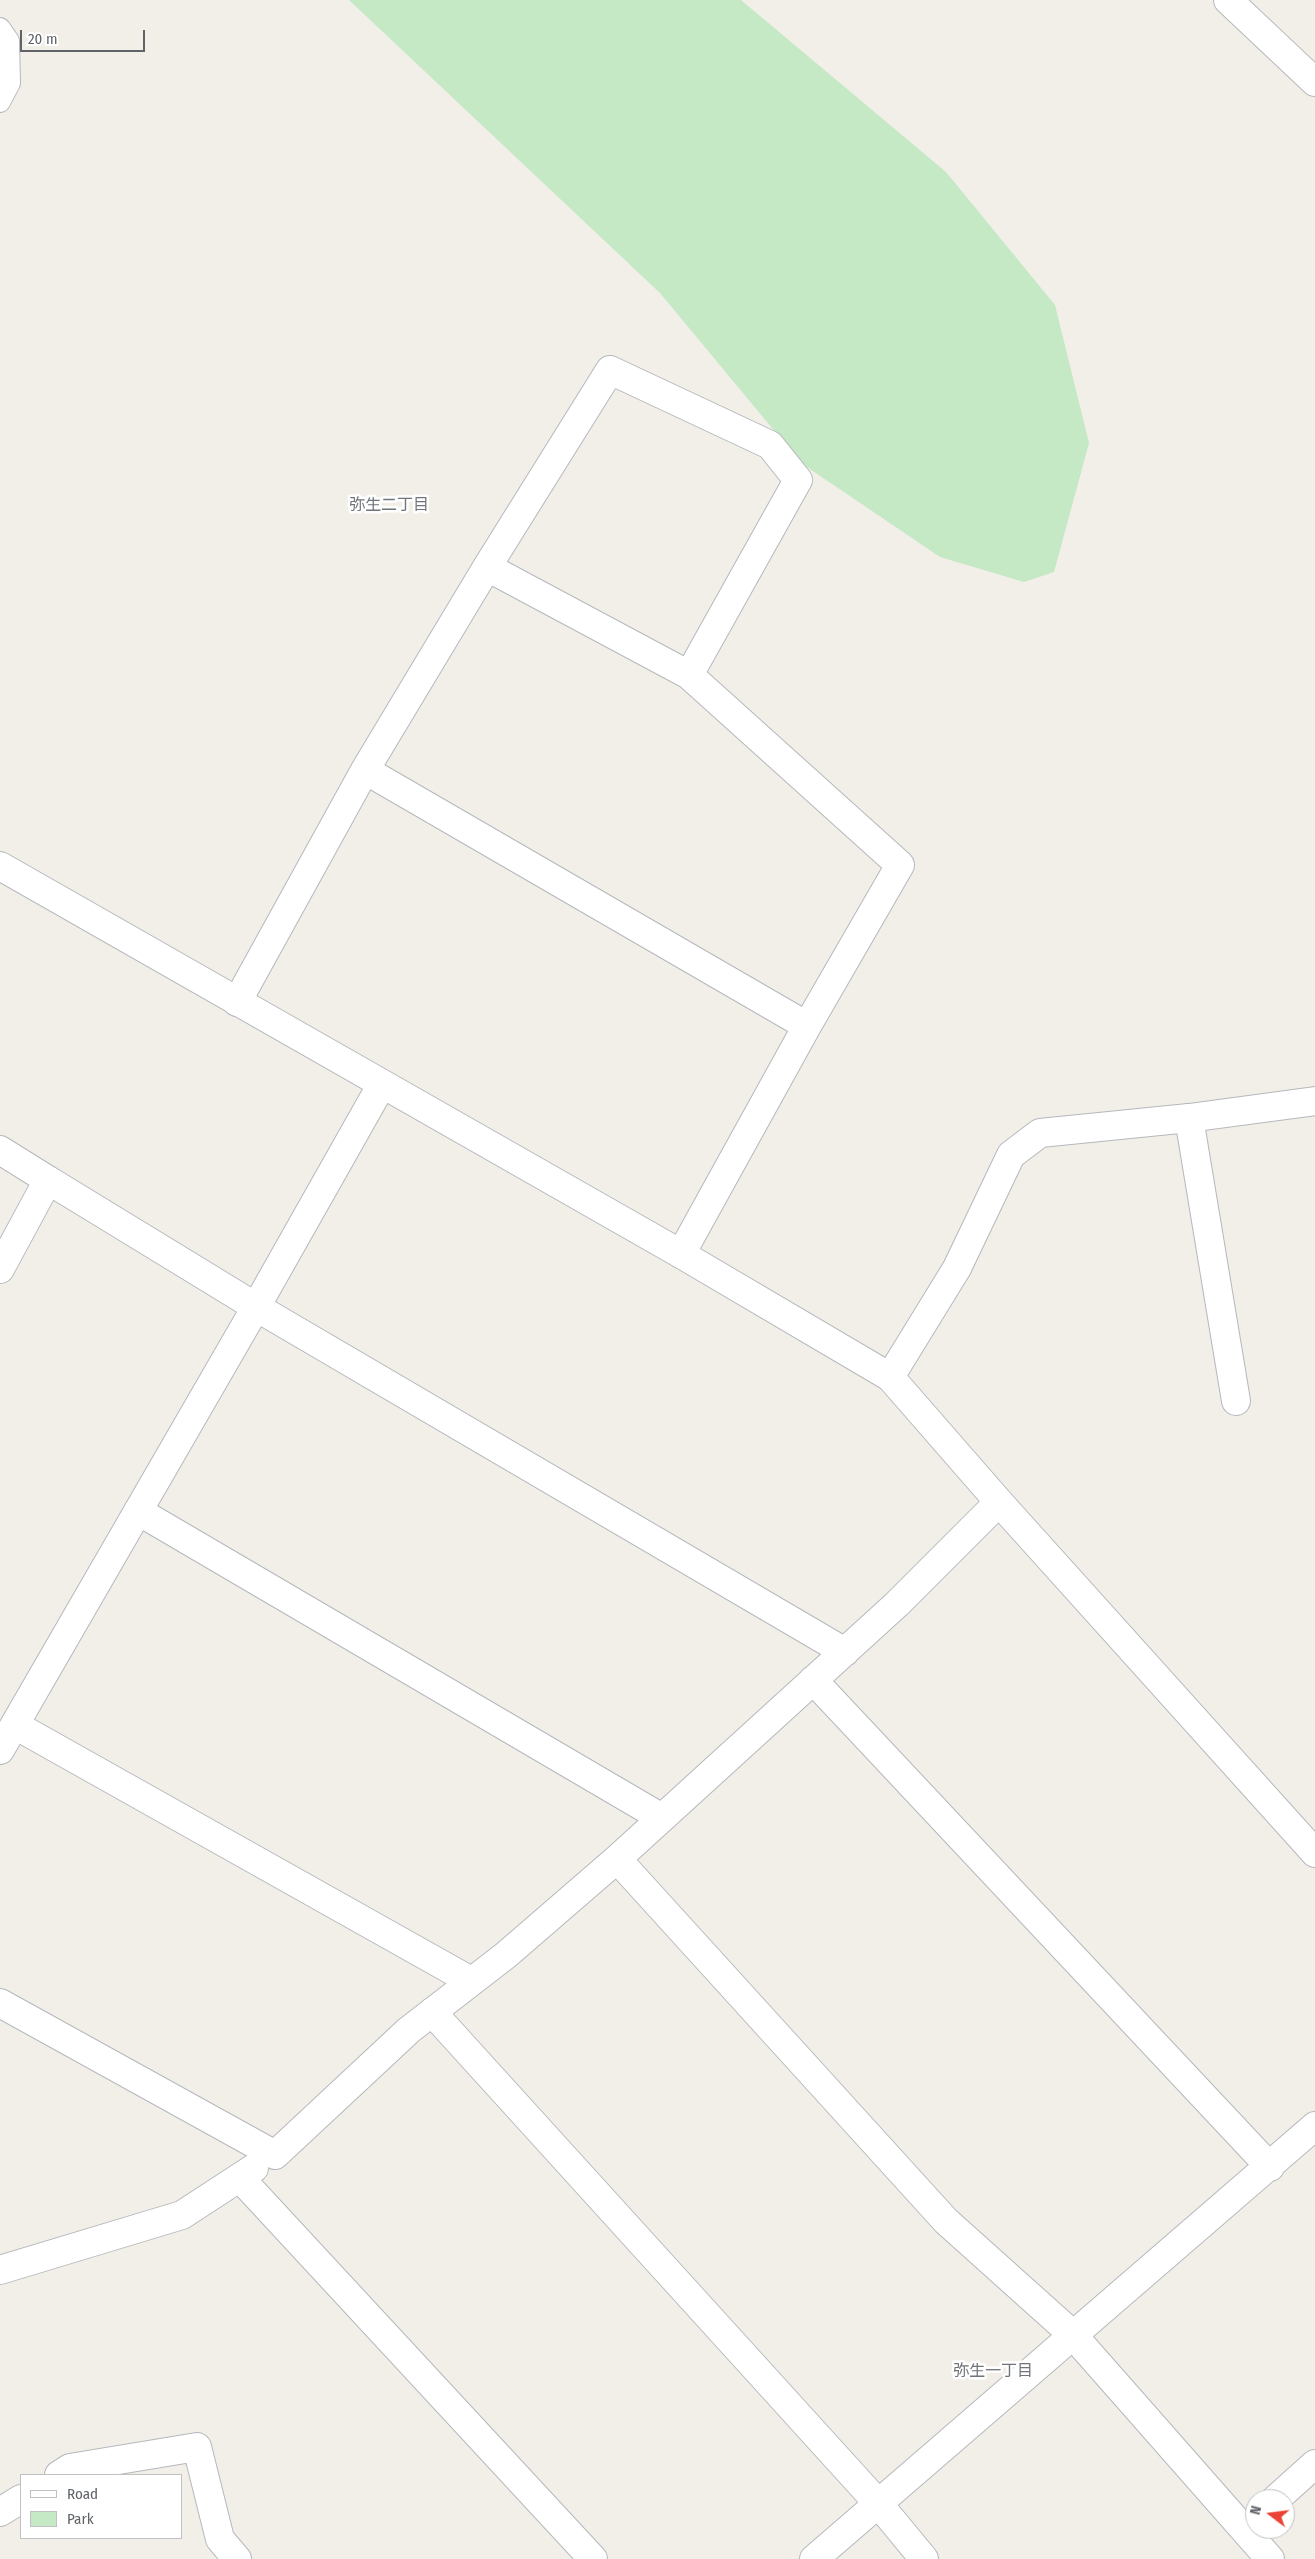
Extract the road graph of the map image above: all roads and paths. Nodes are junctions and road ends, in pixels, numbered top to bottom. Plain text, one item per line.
1 (1228, 0) edge
2 (0, 28) edge
3 (1315, 82) edge
4 (0, 102) edge
5 (487, 567) junction
6 (689, 675) junction
7 (365, 770) junction
8 (0, 866) edge
9 (237, 1002) junction
10 (807, 1026) junction
11 (382, 1084) junction
12 (1315, 1101) edge
13 (1189, 1118) junction
14 (0, 1150) edge
15 (48, 1180) junction
16 (680, 1254) junction
17 (0, 1269) edge
18 (256, 1307) junction
19 (890, 1377) junction
20 (1236, 1400) dead end
21 (999, 1502) junction
22 (138, 1511) junction
23 (845, 1652) junction
24 (813, 1680) junction
25 (15, 1725) junction
26 (0, 1750) edge
27 (662, 1818) junction
28 (1315, 1853) edge
29 (617, 1859) junction
30 (471, 1981) junction
31 (0, 2003) edge
32 (432, 2012) junction
33 (1315, 2126) edge
34 (275, 2155) junction
35 (1270, 2167) junction
36 (240, 2178) junction
37 (0, 2270) edge
38 (1072, 2334) junction
39 (1315, 2464) edge
40 (61, 2474) edge
41 (1287, 2489) edge
42 (20, 2500) edge
43 (877, 2502) junction
44 (0, 2512) edge
45 (1245, 2520) edge
46 (1258, 2539) edge
47 (237, 2559) edge
48 (593, 2559) edge
49 (814, 2559) edge
50 (924, 2559) edge
51 (1270, 2559) edge

1 - 3 street
2 - 4 lane
5 - 6 street
5 - 6 street
5 - 7 street
6 - 10 street
7 - 9 street
7 - 10 street
8 - 9 street
9 - 11 street
10 - 16 street
11 - 16 street
11 - 18 street
12 - 13 street
13 - 19 street
13 - 20 street
14 - 15 street
15 - 17 street
15 - 18 street
16 - 19 street
18 - 22 street
18 - 23 street
19 - 21 street
21 - 23 street
21 - 28 street
22 - 25 street
22 - 27 street
23 - 24 street
24 - 27 street
24 - 35 street
25 - 26 street
25 - 30 street
27 - 29 street
29 - 30 street
29 - 38 street
30 - 32 street
31 - 34 street
32 - 34 street
32 - 43 street
33 - 35 street
34 - 36 street
35 - 38 street
36 - 37 street
36 - 48 street
38 - 43 street
38 - 45 street
39 - 41 street
40 - 47 street
42 - 44 street
43 - 49 street
43 - 50 street
46 - 51 street

